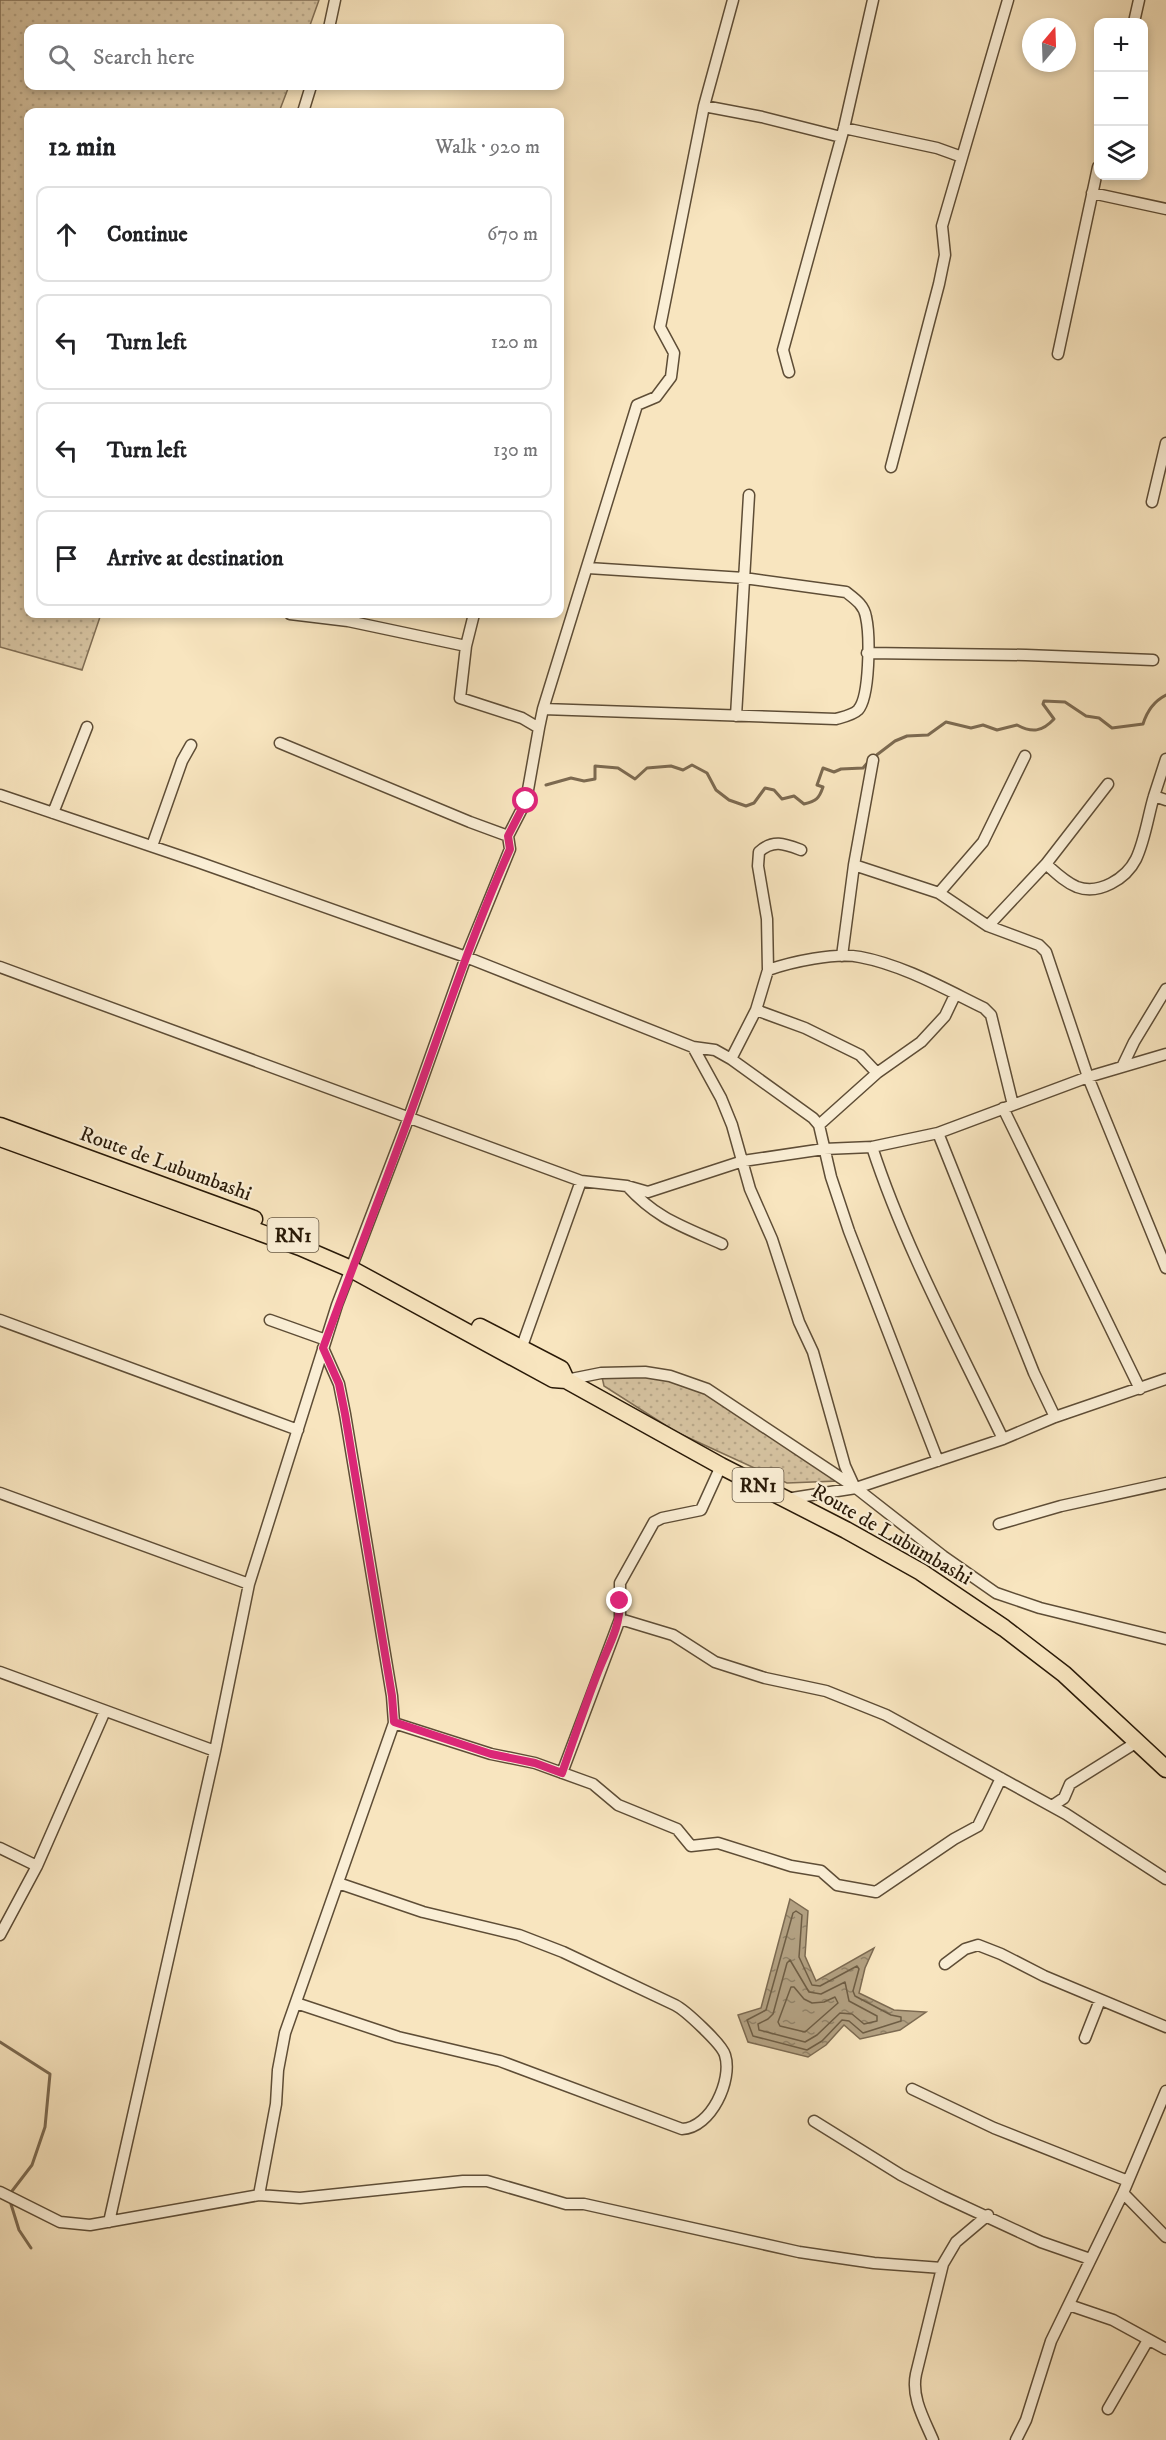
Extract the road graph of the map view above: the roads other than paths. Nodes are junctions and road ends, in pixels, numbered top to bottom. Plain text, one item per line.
1 (335, 0) edge
2 (733, 0) edge
3 (873, 0) edge
4 (1008, 0) edge
5 (1139, 0) edge
6 (1135, 18) edge
7 (329, 24) edge
8 (310, 90) edge
9 (704, 106) junction
10 (304, 108) edge
11 (842, 133) junction
12 (962, 157) junction
13 (1095, 180) edge
14 (1092, 193) junction
15 (1166, 209) edge
16 (1058, 354) dead end
17 (789, 372) dead end
18 (1166, 443) edge
19 (891, 467) dead end
20 (749, 495) dead end
21 (1152, 502) dead end
22 (588, 568) junction
23 (744, 578) junction
24 (353, 618) edge
25 (473, 618) edge
26 (466, 646) junction
27 (867, 653) junction
28 (1153, 660) dead end
29 (543, 709) junction
30 (736, 716) junction
31 (87, 727) dead end
32 (539, 728) junction
33 (280, 743) dead end
34 (191, 744) dead end
35 (1025, 756) dead end
36 (1166, 759) edge
37 (873, 760) dead end
38 (1108, 784) dead end
39 (0, 795) edge
40 (1154, 796) junction
41 (1166, 800) edge
42 (53, 813) junction
43 (508, 836) junction
44 (152, 846) junction
45 (801, 850) dead end
46 (1046, 864) junction
47 (854, 865) junction
48 (939, 893) junction
49 (988, 926) junction
50 (842, 956) junction
51 (466, 957) junction
52 (0, 967) edge
53 (768, 970) junction
54 (1166, 990) edge
55 (955, 995) junction
56 (756, 1010) junction
57 (693, 1047) junction
58 (1165, 1058) edge
59 (731, 1059) junction
60 (1123, 1065) junction
61 (877, 1073) junction
62 (1088, 1077) junction
63 (1008, 1106) junction
64 (409, 1117) junction
65 (819, 1125) junction
66 (0, 1126) edge
67 (938, 1133) junction
68 (0, 1138) edge
69 (872, 1147) junction
70 (824, 1149) junction
71 (743, 1161) junction
72 (581, 1181) junction
73 (627, 1186) junction
74 (722, 1244) dead end
75 (353, 1265) junction
76 (1166, 1268) edge
77 (0, 1320) edge
78 (270, 1320) dead end
79 (324, 1344) junction
80 (521, 1349) junction
81 (1166, 1379) edge
82 (566, 1380) junction
83 (1140, 1389) junction
84 (1055, 1417) junction
85 (298, 1430) junction
86 (1003, 1439) junction
87 (938, 1461) junction
88 (721, 1466) junction
89 (1166, 1482) edge
90 (856, 1488) junction
91 (0, 1493) edge
92 (786, 1499) junction
93 (999, 1524) dead end
94 (249, 1584) junction
95 (620, 1618) junction
96 (1166, 1639) edge
97 (0, 1672) edge
98 (105, 1711) junction
99 (394, 1722) junction
100 (1137, 1742) junction
101 (215, 1751) junction
102 (1166, 1769) edge
103 (562, 1773) junction
104 (1001, 1778) junction
105 (1052, 1806) junction
106 (0, 1848) edge
107 (37, 1866) junction
108 (1166, 1879) edge
109 (338, 1883) junction
110 (0, 1935) edge
111 (945, 1964) dead end
112 (1100, 2000) junction
113 (296, 2003) junction
114 (1166, 2027) edge
115 (1085, 2038) dead end
116 (912, 2089) dead end
117 (1166, 2091) edge
118 (814, 2121) dead end
119 (1128, 2181) junction
120 (0, 2192) edge
121 (1123, 2193) junction
122 (259, 2195) junction
123 (988, 2216) junction
124 (109, 2222) junction
125 (1166, 2237) edge
126 (1090, 2259) junction
127 (942, 2268) junction
128 (1069, 2305) junction
129 (1148, 2340) junction
130 (1166, 2349) edge
131 (1108, 2409) dead end
132 (933, 2440) edge
133 (1016, 2440) edge

1 - 7 street
2 - 9 street
3 - 11 street
4 - 12 street
5 - 6 street
8 - 10 street
9 - 11 street
9 - 22 street
11 - 12 street
11 - 17 street
12 - 19 street
13 - 14 street
14 - 15 street
14 - 16 street
18 - 21 street
20 - 23 street
22 - 23 street
22 - 29 street
23 - 27 street
23 - 30 street
24 - 26 street
25 - 26 street
26 - 32 street
27 - 28 street
27 - 30 street
29 - 30 street
29 - 32 street
31 - 42 street
32 - 43 street
33 - 43 street
34 - 44 street
35 - 48 street
36 - 40 street
37 - 47 street
38 - 46 street
39 - 42 street
40 - 41 street
40 - 46 street
42 - 44 street
43 - 51 street
44 - 51 street
45 - 53 street
46 - 49 street
47 - 48 street
47 - 50 street
48 - 49 street
49 - 62 street
50 - 53 street
50 - 55 street
51 - 57 street
51 - 64 street
52 - 64 street
53 - 56 street
54 - 60 street
55 - 61 street
55 - 63 street
56 - 59 street
56 - 61 street
57 - 59 street
57 - 71 street
58 - 60 street
59 - 65 street
60 - 62 street
61 - 65 street
62 - 63 street
62 - 76 street
63 - 67 street
63 - 83 street
64 - 72 street
64 - 75 street
65 - 70 street
66 - 75 highway, Route de Lubumbashi / RN1
67 - 69 street
67 - 84 street
68 - 75 highway, Route de Lubumbashi / RN1
69 - 70 street
69 - 86 street
70 - 71 street
70 - 87 street
71 - 73 street
71 - 90 street
72 - 73 street
72 - 80 street
73 - 74 street
75 - 79 street
75 - 80 highway, Route de Lubumbashi / RN1
75 - 82 highway, Route de Lubumbashi / RN1
77 - 85 street
78 - 79 street
79 - 85 street
79 - 99 street
80 - 82 highway, Route de Lubumbashi / RN1
81 - 83 street
82 - 88 highway, Route de Lubumbashi / RN1
82 - 90 street
83 - 84 street
84 - 86 street
85 - 94 street
86 - 87 street
87 - 90 street
88 - 92 highway, Route de Lubumbashi / RN1
88 - 95 street
89 - 93 street
90 - 92 street
90 - 96 street
91 - 94 street
92 - 100 highway, Route de Lubumbashi / RN1
94 - 101 street
95 - 103 street
95 - 104 street
97 - 98 street
98 - 101 street
98 - 107 street
99 - 103 street
99 - 109 street
100 - 102 highway, Route de Lubumbashi / RN1
100 - 105 street
101 - 124 street
103 - 104 street
104 - 105 street
105 - 108 street
106 - 107 street
107 - 110 street
109 - 113 street
109 - 113 street
111 - 112 street
112 - 114 street
112 - 115 street
113 - 122 street
116 - 119 street
117 - 119 street
118 - 123 street
119 - 121 street
120 - 124 street
121 - 125 street
121 - 126 street
122 - 124 street
122 - 127 street
123 - 126 street
123 - 127 street
126 - 128 street
127 - 132 street
128 - 129 street
128 - 133 street
129 - 130 street
129 - 131 street

